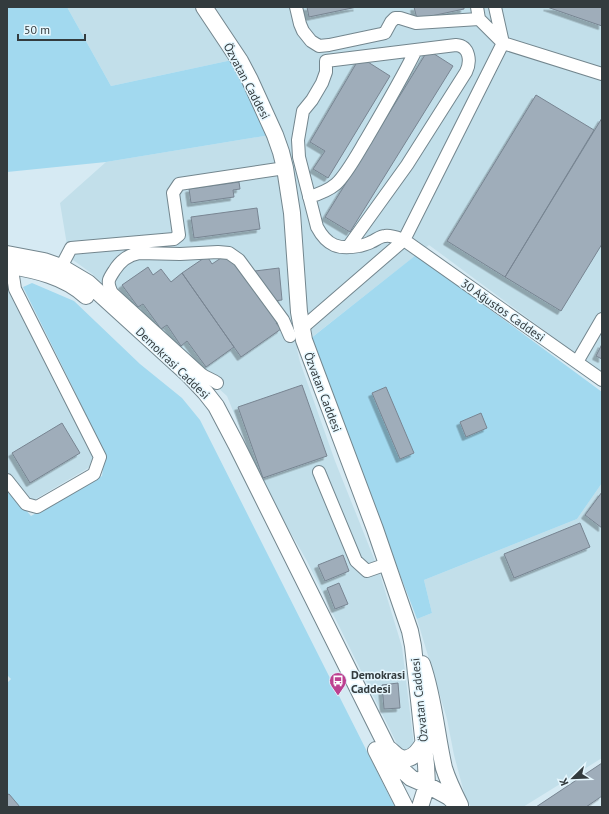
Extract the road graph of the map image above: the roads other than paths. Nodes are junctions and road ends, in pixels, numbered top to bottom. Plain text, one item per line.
1 (204, 7) edge
2 (296, 7) edge
3 (477, 7) edge
4 (495, 7) edge
5 (479, 19) junction
6 (503, 43) junction
7 (416, 50) junction
8 (602, 74) edge
9 (285, 168) junction
10 (309, 198) junction
11 (404, 240) junction
12 (348, 247) junction
13 (9, 262) edge
14 (62, 268) junction
15 (602, 319) edge
16 (296, 332) junction
17 (577, 362) junction
18 (602, 380) edge
19 (217, 383) dead end
20 (319, 472) dead end
21 (7, 480) edge
22 (387, 564) junction
23 (410, 630) junction
24 (424, 742) junction
25 (387, 748) junction
26 (427, 785) junction
27 (456, 804) edge
28 (421, 805) edge
29 (405, 807) edge

1 - 9 main road, Özvatan Caddesi
2 - 5 street
3 - 5 street
4 - 6 street
5 - 6 street
6 - 8 street
6 - 11 street
7 - 10 street
7 - 10 street
7 - 12 street
9 - 14 street
9 - 16 main road, Özvatan Caddesi
10 - 12 street
11 - 12 street
11 - 16 street
11 - 17 street, 30 Ağustos Caddesi
13 - 14 main road, Demokrasi Caddesi
13 - 21 street
13 - 29 main road, Demokrasi Caddesi
14 - 25 main road, Demokrasi Caddesi
15 - 17 street
16 - 19 street
16 - 22 main road, Özvatan Caddesi
17 - 18 street, 30 Ağustos Caddesi
20 - 22 street
22 - 23 main road, Özvatan Caddesi
23 - 24 main road, Özvatan Caddesi
23 - 27 main road
24 - 25 main road
24 - 26 main road, Özvatan Caddesi
25 - 26 main road, Demokrasi Caddesi
26 - 27 main road, Demokrasi Caddesi
26 - 28 main road, Özvatan Caddesi
27 - 28 main road

